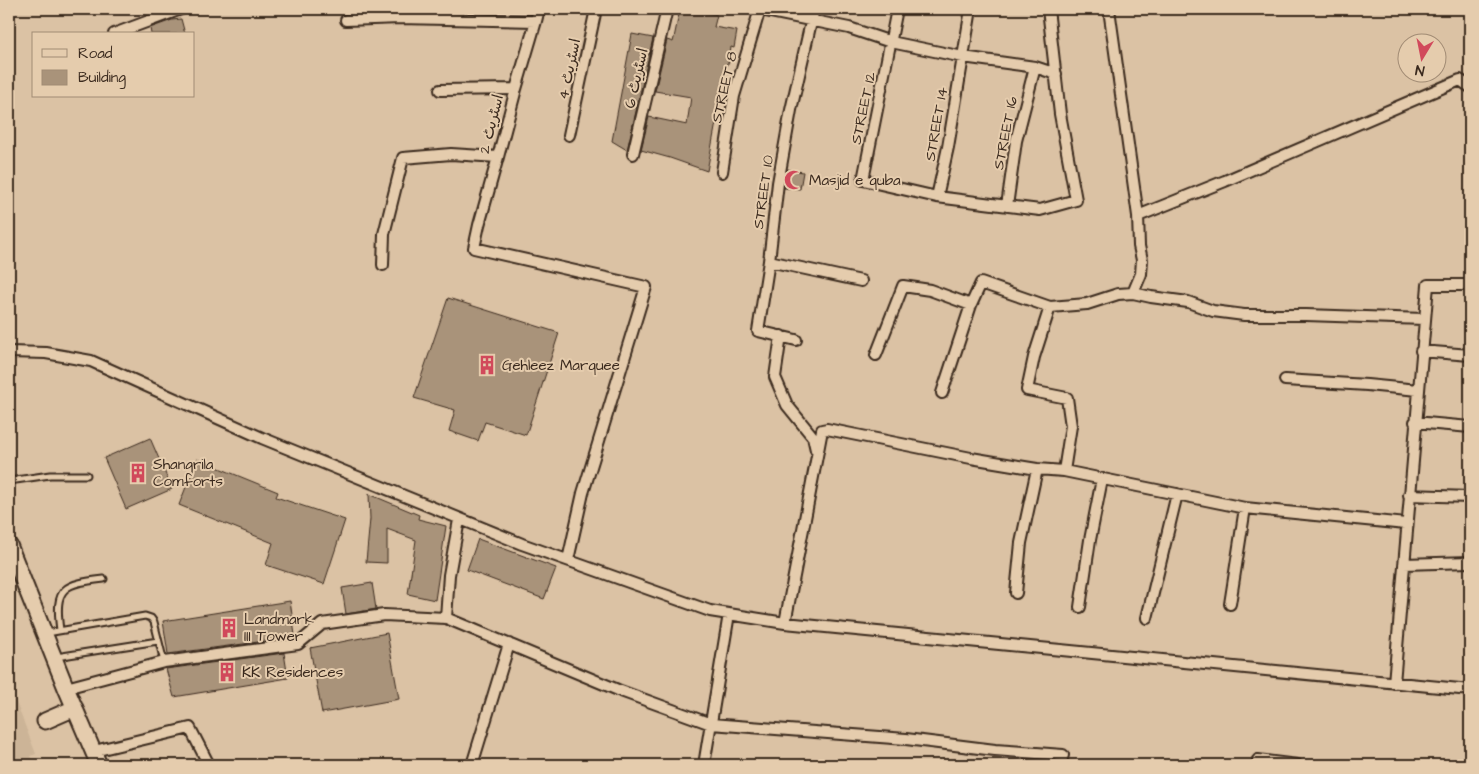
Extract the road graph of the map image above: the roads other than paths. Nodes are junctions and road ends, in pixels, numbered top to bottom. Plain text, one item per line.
1 (181, 9) edge
2 (539, 9) edge
3 (596, 9) edge
4 (668, 9) edge
5 (759, 9) edge
6 (814, 9) edge
7 (897, 9) edge
8 (971, 9) edge
9 (1048, 9) edge
10 (1108, 9) edge
11 (346, 20) dead end
12 (811, 20) junction
13 (536, 21) junction
14 (119, 32) edge
15 (891, 42) junction
16 (963, 57) junction
17 (1035, 67) junction
18 (1056, 74) junction
19 (1470, 87) edge
20 (516, 89) junction
21 (440, 90) dead end
22 (569, 134) dead end
23 (633, 154) dead end
24 (498, 157) junction
25 (722, 172) dead end
26 (938, 197) junction
27 (1007, 206) junction
28 (1138, 216) junction
29 (769, 261) junction
30 (383, 265) dead end
31 (861, 280) dead end
32 (1470, 284) edge
33 (1133, 293) junction
34 (971, 305) junction
35 (1050, 308) junction
36 (1424, 319) junction
37 (780, 336) junction
38 (796, 340) dead end
39 (1421, 351) junction
40 (9, 352) edge
41 (876, 355) dead end
42 (1470, 355) edge
43 (1285, 380) dead end
44 (1418, 390) junction
45 (942, 393) dead end
46 (1415, 422) junction
47 (1470, 427) edge
48 (817, 456) junction
49 (1037, 469) junction
50 (1064, 471) junction
51 (87, 475) dead end
52 (1102, 479) junction
53 (9, 481) edge
54 (1177, 494) junction
55 (1409, 495) junction
56 (1470, 497) edge
57 (1245, 508) junction
58 (459, 520) junction
59 (1406, 524) junction
60 (9, 545) edge
61 (568, 560) junction
62 (1470, 562) edge
63 (1404, 564) junction
64 (104, 579) dead end
65 (1016, 593) dead end
66 (1230, 604) dead end
67 (1080, 607) dead end
68 (729, 614) junction
69 (446, 618) junction
70 (1147, 618) dead end
71 (785, 623) junction
72 (60, 630) junction
73 (44, 633) junction
74 (158, 641) junction
75 (510, 644) junction
76 (53, 658) junction
77 (164, 662) junction
78 (1394, 683) junction
79 (66, 688) junction
80 (1470, 690) edge
81 (74, 708) junction
82 (45, 721) dead end
83 (712, 724) junction
84 (96, 758) edge
85 (1258, 760) dead end
86 (208, 765) edge
87 (472, 765) edge
88 (704, 765) edge
89 (1060, 765) edge
90 (1295, 765) edge

1 - 14 street
2 - 13 street, اسٹریٹ 2
3 - 22 street, اسٹریٹ 4
4 - 23 street, اسٹریٹ 6
5 - 12 street
5 - 25 street, STREET 8
6 - 12 street, STREET 10
7 - 15 street, STREET 12
8 - 16 street, STREET 14
9 - 18 street
10 - 28 street
11 - 13 street
12 - 15 street
12 - 29 street, STREET 10
13 - 20 street, اسٹریٹ 2
15 - 16 street
15 - 26 street, STREET 12
16 - 17 street
16 - 26 street, STREET 14
17 - 18 street
17 - 27 street, STREET 16
18 - 27 street
19 - 28 street
20 - 21 street
20 - 24 street, اسٹریٹ 2
24 - 30 street
24 - 61 street, اسٹریٹ 2
26 - 27 street
28 - 33 street
29 - 31 street
29 - 37 street, STREET 10
32 - 36 street
33 - 35 street
33 - 36 street
34 - 35 street
34 - 41 street
34 - 45 street
35 - 50 street
36 - 39 street
37 - 38 street, STREET 10
37 - 48 street
39 - 42 street
39 - 44 street
40 - 58 street
43 - 44 street
44 - 46 street
46 - 47 street
46 - 55 street
48 - 49 street
48 - 71 street
49 - 50 street
49 - 65 street
50 - 52 street
51 - 53 lane
52 - 54 street
52 - 67 street
54 - 57 street
54 - 70 street
55 - 56 street
55 - 59 street
57 - 59 street
57 - 66 street
58 - 61 street
58 - 69 street
59 - 63 street
60 - 73 main road
61 - 68 street
62 - 63 street
63 - 78 street
64 - 72 lane
68 - 71 street
68 - 83 street
69 - 75 street
69 - 77 street
71 - 78 street
72 - 73 lane
72 - 74 lane
73 - 76 main road
74 - 76 lane
74 - 77 lane
75 - 83 street
75 - 87 street
76 - 79 main road
77 - 79 street
78 - 80 street
79 - 81 main road
81 - 82 main road
81 - 84 main road
83 - 88 street
83 - 89 street
84 - 86 street
85 - 90 street

